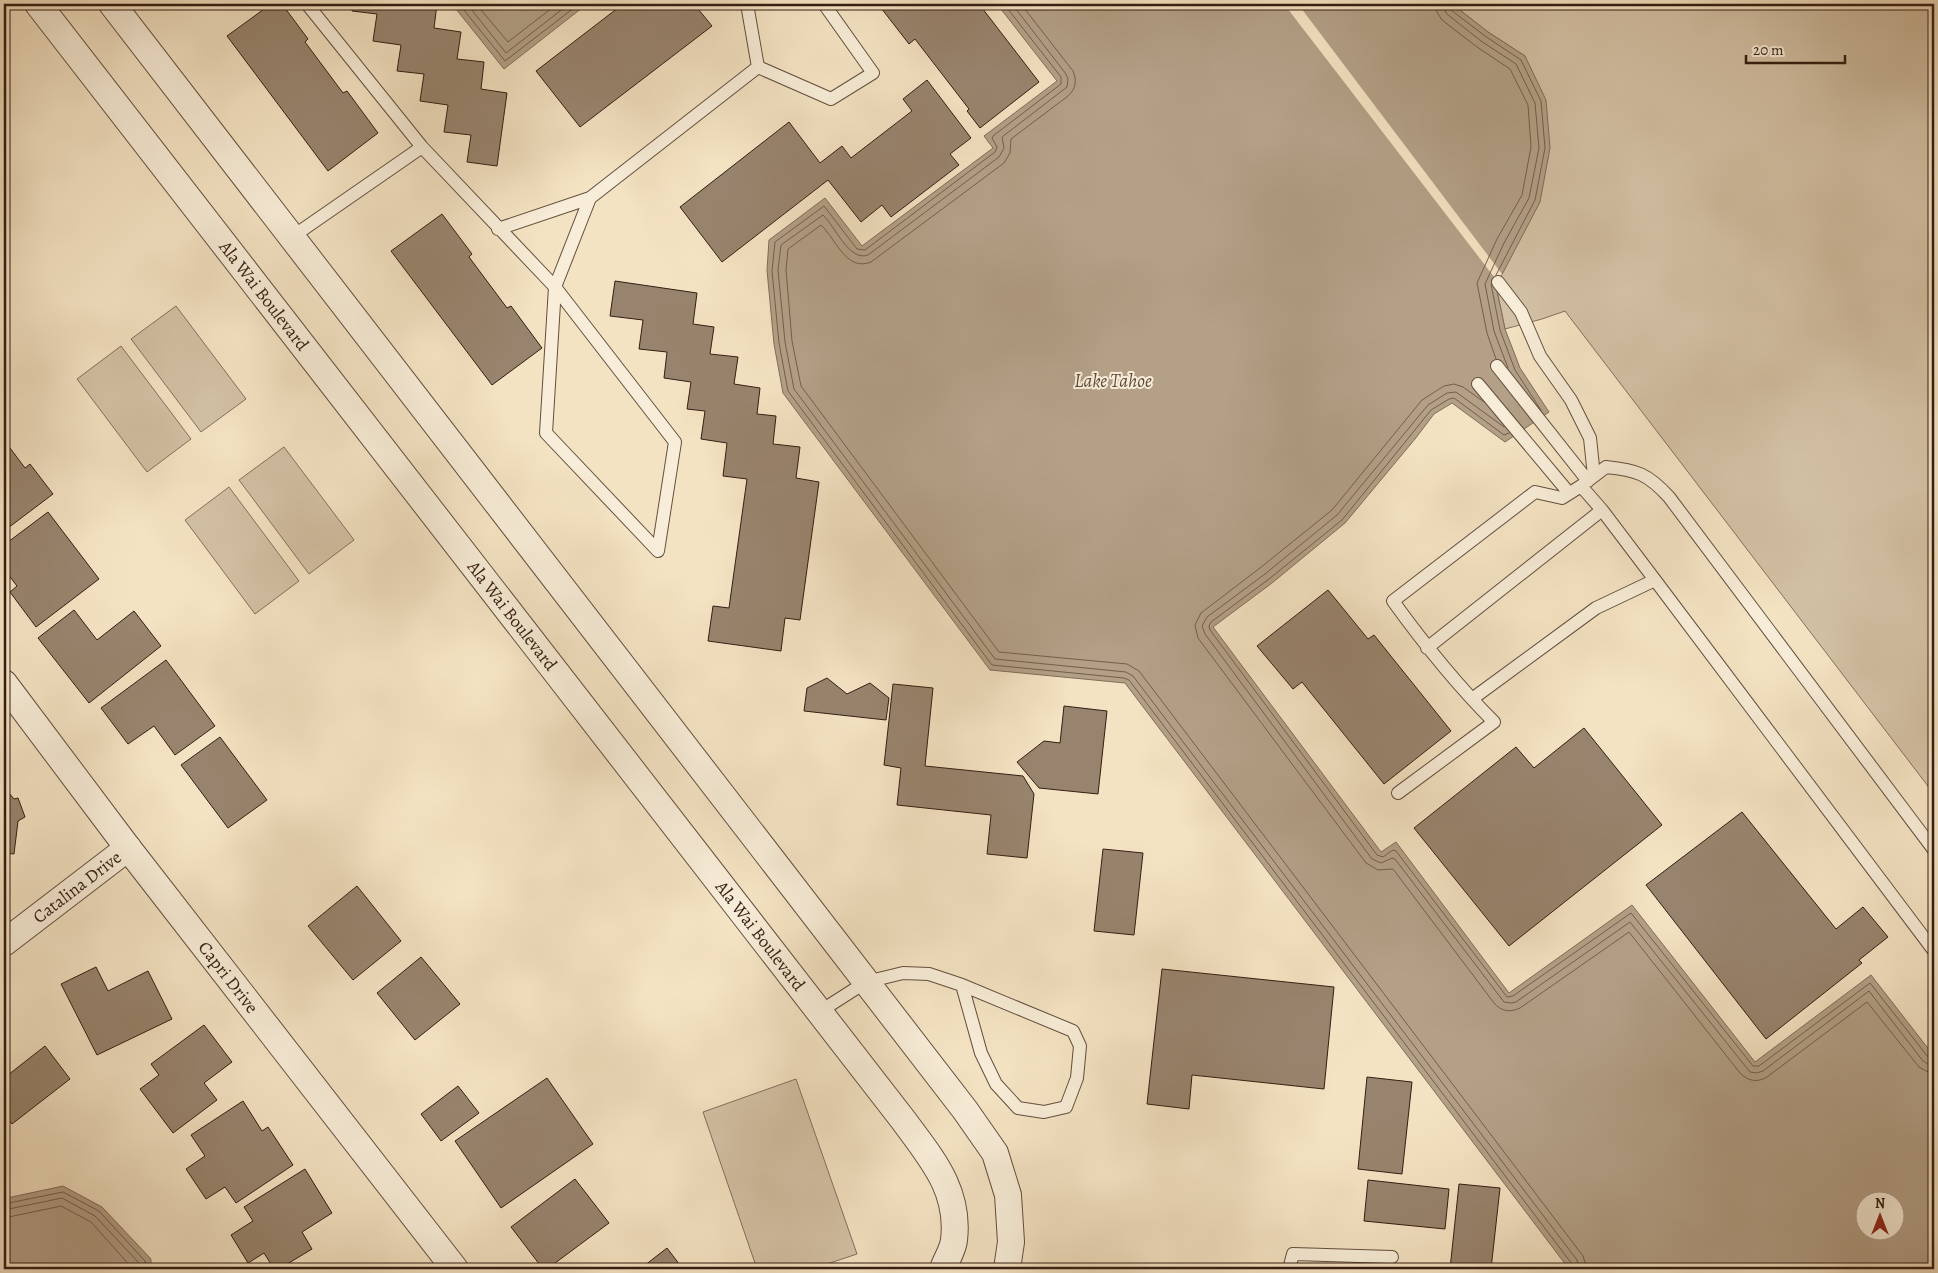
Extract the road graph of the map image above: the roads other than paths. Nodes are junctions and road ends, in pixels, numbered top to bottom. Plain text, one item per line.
1 (38, 4) edge
2 (112, 4) edge
3 (307, 4) edge
4 (747, 4) edge
5 (824, 4) edge
6 (758, 67) junction
7 (422, 146) junction
8 (590, 198) junction
9 (498, 229) junction
10 (292, 237) junction
11 (1498, 282) dead end
12 (555, 288) junction
13 (1497, 366) dead end
14 (1478, 384) dead end
15 (1587, 481) junction
16 (1569, 493) junction
17 (1602, 510) junction
18 (1655, 580) junction
19 (1427, 648) junction
20 (4, 683) edge
21 (1472, 699) junction
22 (1398, 793) dead end
23 (128, 848) junction
24 (1934, 850) edge
25 (4, 944) edge
26 (1934, 951) edge
27 (866, 982) junction
28 (962, 985) junction
29 (819, 1012) junction
30 (1392, 1257) dead end
31 (455, 1269) edge
32 (943, 1269) edge
33 (1007, 1269) edge
34 (1289, 1269) edge

1 - 29 street, Ala Wai Boulevard
2 - 10 street
3 - 7 lane
4 - 6 lane
5 - 6 lane
6 - 8 lane
7 - 9 lane
7 - 10 lane
8 - 9 lane
8 - 12 lane
9 - 12 lane
10 - 27 street
11 - 15 lane
12 - 12 lane
13 - 15 lane
14 - 16 lane
15 - 16 lane
15 - 17 lane
15 - 24 lane
16 - 19 lane
17 - 18 lane
17 - 19 lane
18 - 21 lane
18 - 26 lane
19 - 21 lane
20 - 23 street, Capri Drive
21 - 22 lane
23 - 25 street, Catalina Drive
23 - 31 street, Capri Drive
27 - 28 lane
27 - 29 lane
27 - 33 street
28 - 28 lane
29 - 32 street, Ala Wai Boulevard
30 - 34 lane

